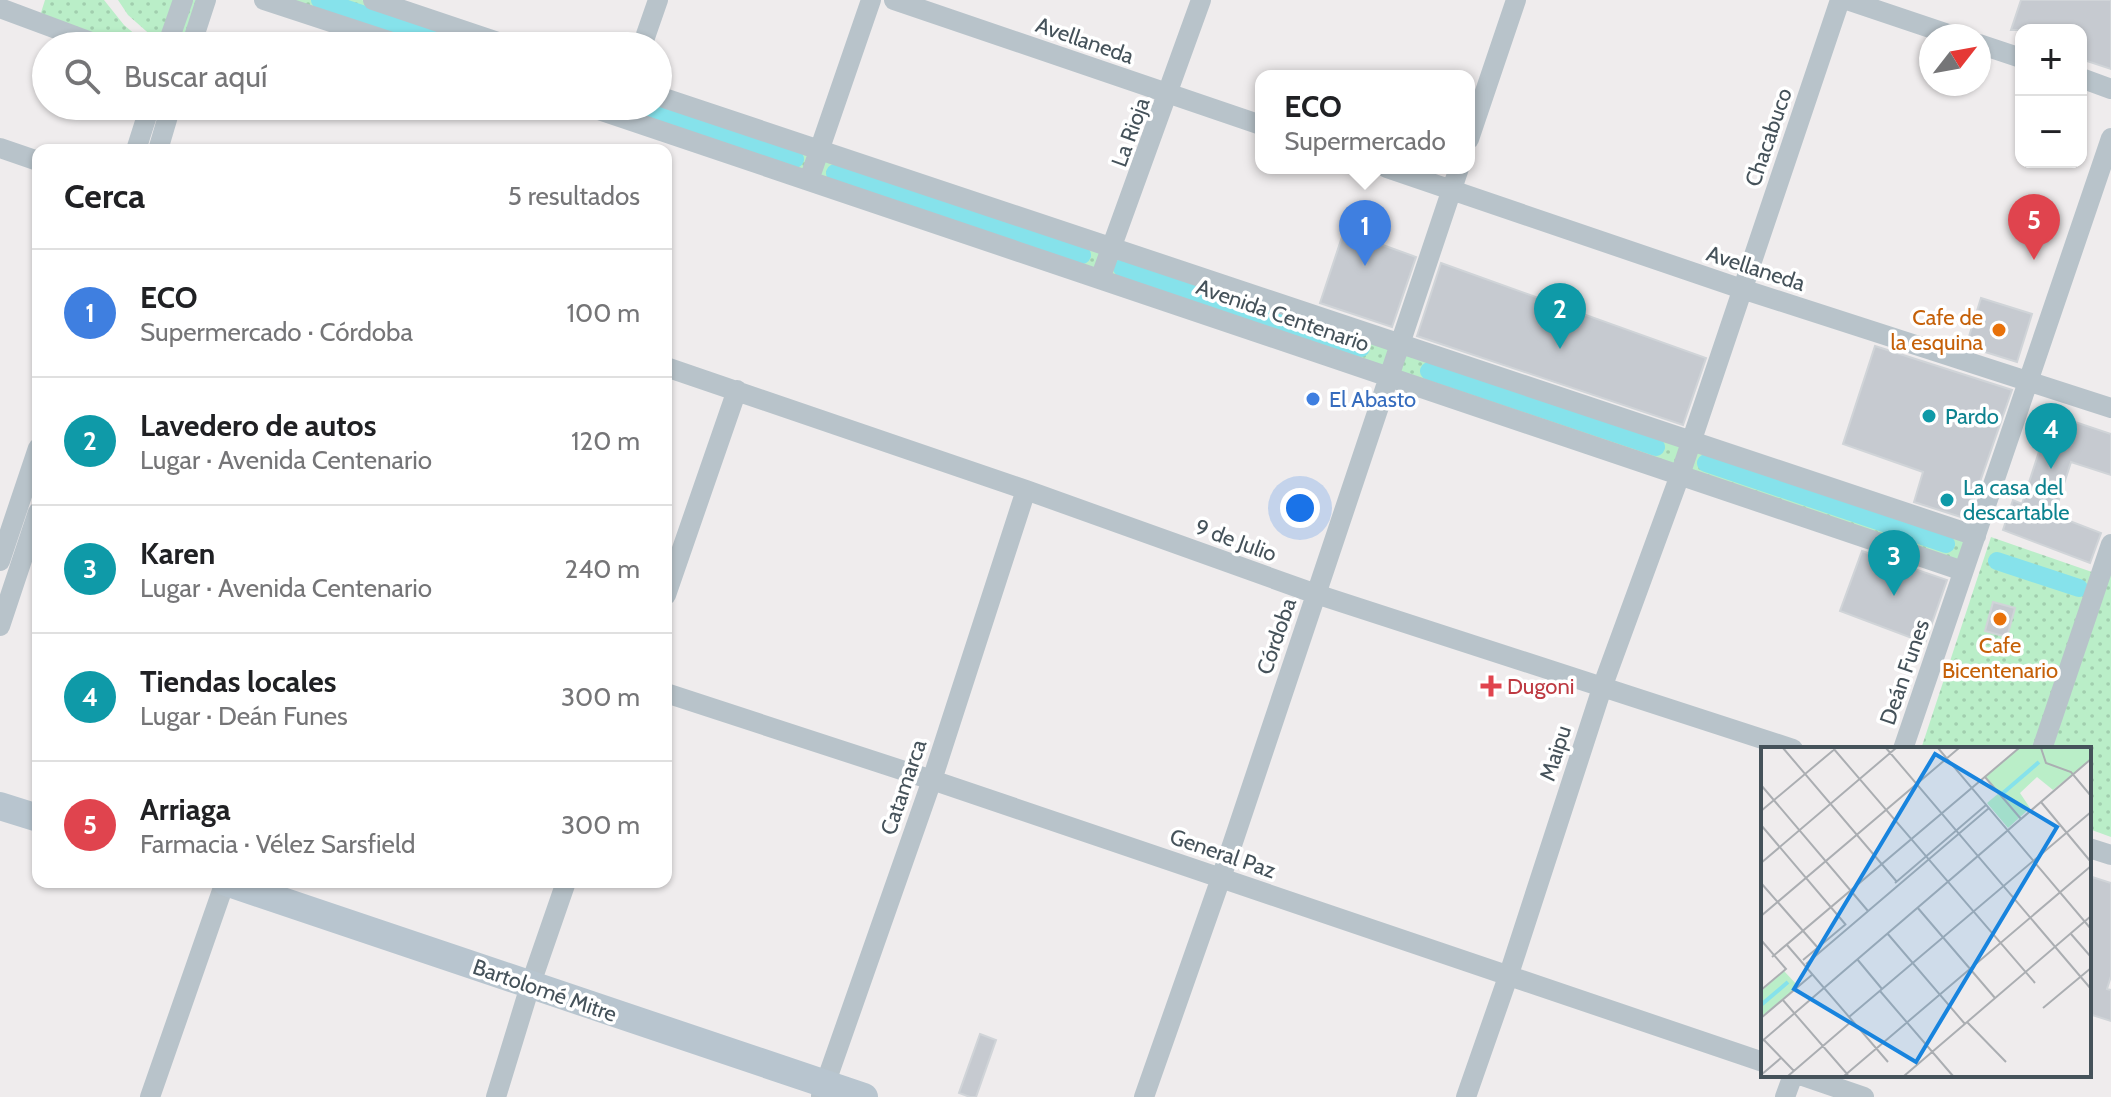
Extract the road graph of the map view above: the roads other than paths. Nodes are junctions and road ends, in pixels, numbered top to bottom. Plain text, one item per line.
1 (40, 0) edge
2 (183, 0) edge
3 (206, 0) edge
4 (264, 0) edge
5 (373, 0) edge
6 (658, 0) edge
7 (871, 0) edge
8 (894, 0) edge
9 (1201, 0) edge
10 (1516, 0) edge
11 (1840, 0) edge
12 (1847, 0) edge
13 (0, 8) edge
14 (34, 21) junction
15 (1919, 24) edge
16 (64, 32) edge
17 (172, 32) edge
18 (196, 32) edge
19 (361, 32) edge
20 (468, 32) edge
21 (647, 32) edge
22 (1991, 48) edge
23 (2015, 56) edge
24 (2087, 80) edge
25 (2111, 89) edge
26 (1169, 94) junction
27 (672, 101) edge
28 (146, 120) edge
29 (167, 120) edge
30 (645, 120) edge
31 (1475, 121) edge
32 (1255, 123) edge
33 (2111, 138) edge
34 (138, 144) edge
35 (160, 144) edge
36 (0, 148) edge
37 (820, 150) junction
38 (32, 159) edge
39 (1405, 174) edge
40 (1457, 174) edge
41 (809, 180) junction
42 (1452, 190) junction
43 (1112, 249) junction
44 (1100, 279) junction
45 (1742, 289) junction
46 (1400, 345) junction
47 (672, 369) edge
48 (1389, 376) junction
49 (2028, 383) junction
50 (737, 390) junction
51 (2111, 408) edge
52 (1691, 443) junction
53 (1680, 475) junction
54 (32, 480) edge
55 (1026, 490) junction
56 (8, 510) edge
57 (32, 530) edge
58 (1976, 536) junction
59 (2111, 544) edge
60 (0, 561) edge
61 (1963, 571) junction
62 (672, 578) edge
63 (1316, 594) junction
64 (0, 626) edge
65 (1603, 685) junction
66 (672, 695) edge
67 (1787, 747) edge
68 (1904, 747) edge
69 (2043, 747) edge
70 (932, 780) junction
71 (0, 806) edge
72 (32, 816) edge
73 (2091, 849) edge
74 (2111, 855) edge
75 (1221, 878) junction
76 (224, 888) edge
77 (244, 888) edge
78 (564, 888) edge
79 (1509, 974) junction
80 (530, 986) junction
81 (1761, 1061) edge
82 (1792, 1077) edge
83 (1806, 1077) edge
84 (822, 1091) edge
85 (150, 1097) edge
86 (496, 1097) edge
87 (864, 1097) edge
88 (1144, 1097) edge
89 (1466, 1097) edge
90 (1785, 1097) edge
91 (1864, 1097) edge

1 - 14 street
2 - 17 street
3 - 18 street
4 - 19 street
5 - 20 street
6 - 21 street
7 - 37 street
8 - 26 street, Avellaneda
9 - 26 street, La Rioja
10 - 31 street
11 - 45 street, Chacabuco
12 - 15 street
13 - 14 street
14 - 16 street
22 - 23 street
24 - 25 street
26 - 32 street, Avellaneda
26 - 43 street, La Rioja
27 - 37 street, Avenida Centenario
28 - 34 street
29 - 35 street
30 - 41 street, Avenida Centenario
33 - 49 street, Deán Funes
36 - 38 street
37 - 41 street
37 - 43 street, Avenida Centenario
39 - 42 street, Avellaneda
40 - 42 street, Córdoba
41 - 44 street, Avenida Centenario
42 - 45 street, Avellaneda
42 - 46 street, Córdoba
43 - 44 street, La Rioja
43 - 46 street, Avenida Centenario
44 - 48 street, Avenida Centenario
45 - 49 street, Avellaneda
45 - 52 street, Maipu
46 - 48 street, Córdoba
46 - 52 street, Avenida Centenario
47 - 50 street, 9 de Julio
48 - 53 street, Avenida Centenario
48 - 63 street, Córdoba
49 - 51 street, Avellaneda
49 - 58 street, Deán Funes
50 - 55 street, 9 de Julio
50 - 62 street
52 - 53 street, Maipu
52 - 58 street, Avenida Centenario
53 - 61 street, Avenida Centenario
53 - 65 street, Maipu
54 - 56 street
55 - 63 street, 9 de Julio
55 - 70 street, Catamarca
56 - 60 street
57 - 64 street
58 - 61 street, Deán Funes
59 - 69 street
61 - 68 street, Deán Funes
63 - 65 street, 9 de Julio
63 - 75 street, Córdoba
65 - 67 street, 9 de Julio
65 - 79 street, Maipu
66 - 70 street, General Paz
70 - 75 street, General Paz
70 - 84 street, Catamarca
71 - 72 main road
73 - 74 street
75 - 79 street, General Paz
75 - 88 street, Córdoba
76 - 85 street
77 - 80 main road, Bartolomé Mitre
78 - 80 street
79 - 81 street, General Paz
79 - 89 street, Maipu
80 - 84 main road, Bartolomé Mitre
80 - 86 street
82 - 90 street
83 - 91 street
84 - 87 main road, Bartolomé Mitre

